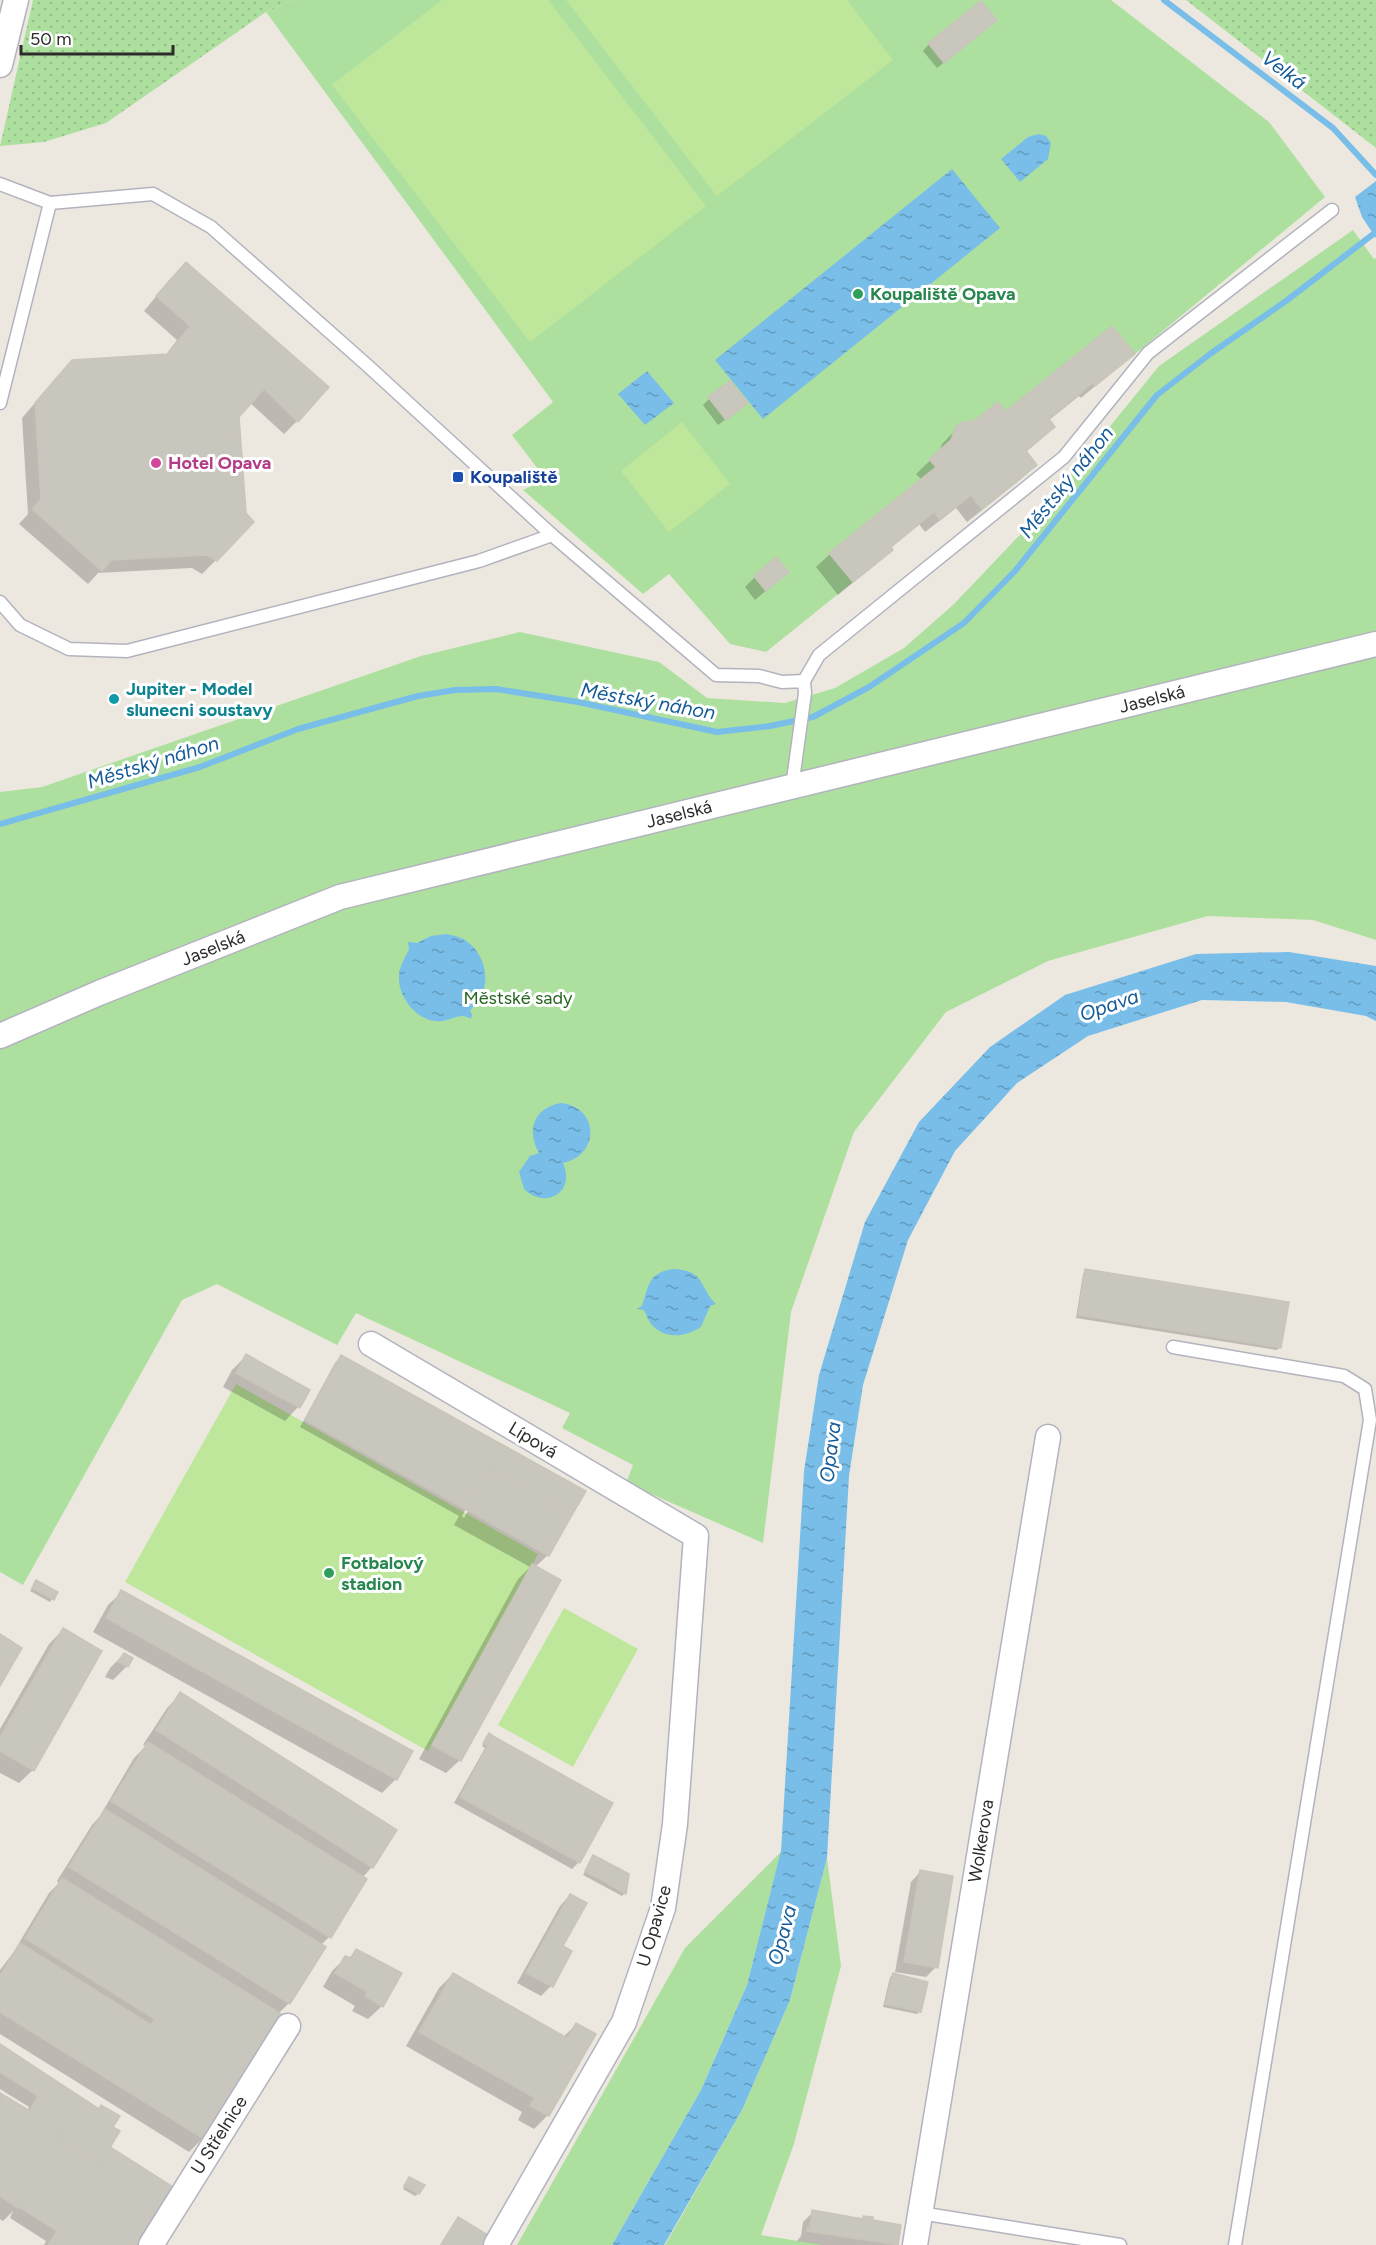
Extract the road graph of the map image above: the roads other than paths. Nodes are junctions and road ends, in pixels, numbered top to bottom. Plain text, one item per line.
1 (16, 0) edge
2 (0, 65) edge
3 (0, 184) edge
4 (50, 203) junction
5 (1332, 210) dead end
6 (0, 403) edge
7 (552, 535) junction
8 (0, 602) edge
9 (1376, 644) edge
10 (804, 681) junction
11 (792, 787) junction
12 (0, 1036) edge
13 (371, 1344) dead end
14 (1173, 1347) dead end
15 (1048, 1437) dead end
16 (696, 1536) joint
17 (288, 2026) dead end
18 (920, 2213) junction
19 (151, 2245) edge
20 (496, 2245) edge
21 (915, 2245) edge
22 (1120, 2245) edge
23 (1236, 2245) edge

1 - 2 street
3 - 4 lane
4 - 6 lane
4 - 7 lane
5 - 10 lane
7 - 8 lane
7 - 10 lane
9 - 11 street, Jaselská
10 - 11 lane
11 - 12 street, Jaselská
13 - 16 street, Lípová
14 - 23 lane
15 - 18 street, Wolkerova
16 - 20 street, U Opavice
17 - 19 street, U Střelnice
18 - 21 street, Wolkerova
18 - 22 lane

